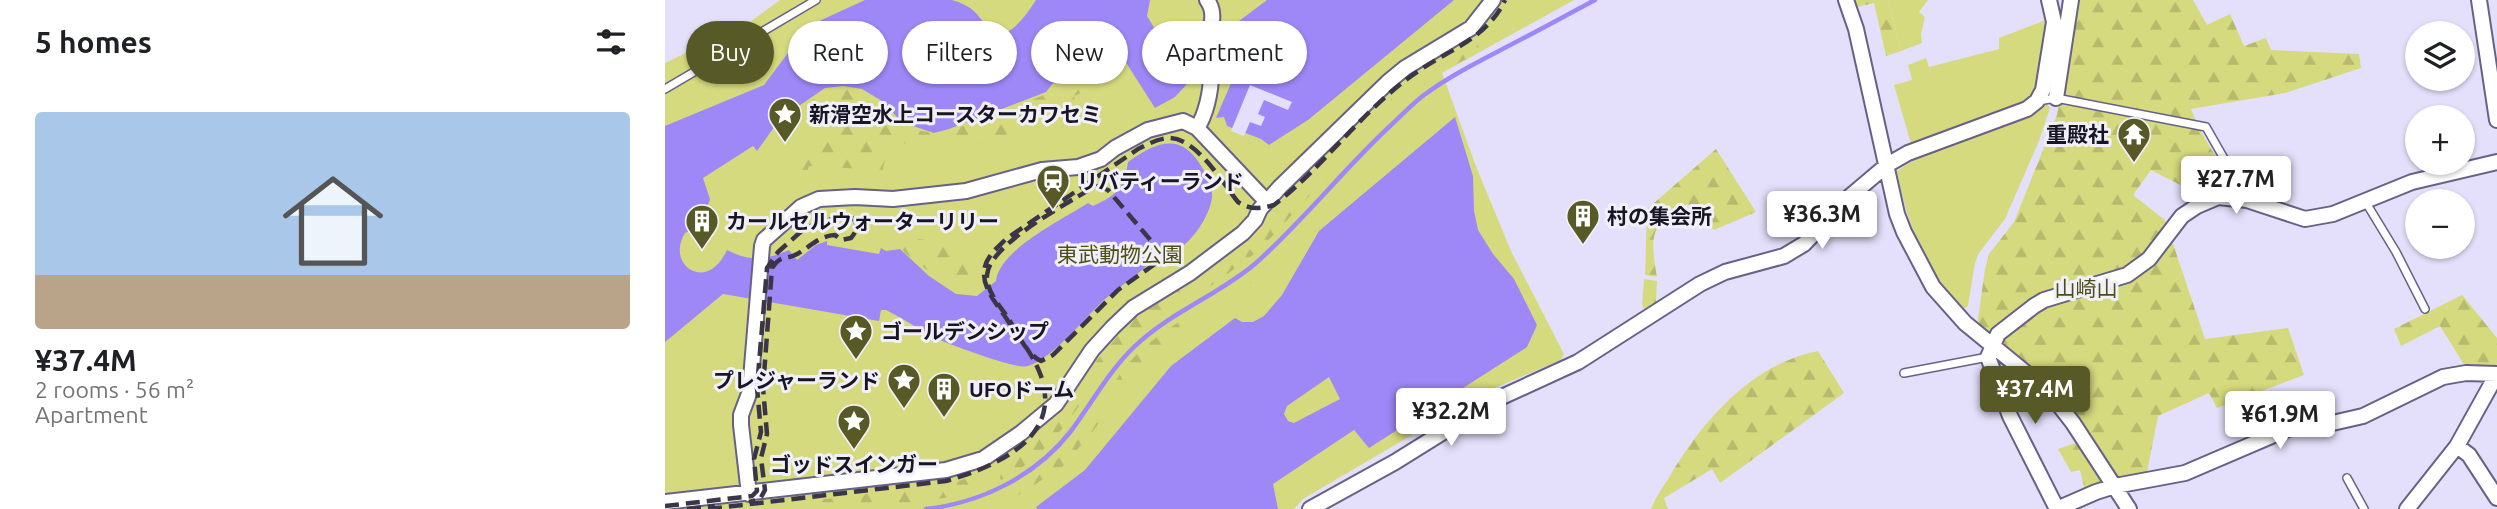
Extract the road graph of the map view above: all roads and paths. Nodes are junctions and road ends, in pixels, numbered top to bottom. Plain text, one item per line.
1 (816, 0) edge
2 (1207, 0) edge
3 (1493, 0) edge
4 (1846, 0) edge
5 (2049, 0) edge
6 (2071, 0) edge
7 (2479, 0) edge
8 (665, 89) edge
9 (2056, 98) junction
10 (2037, 101) junction
11 (2497, 120) edge
12 (1197, 128) junction
13 (2497, 162) edge
14 (1887, 165) junction
15 (2247, 200) junction
16 (1266, 201) junction
17 (2365, 201) junction
18 (2425, 309) dead end
19 (1990, 350) junction
20 (1904, 373) dead end
21 (2497, 374) edge
22 (2457, 446) junction
23 (2347, 478) dead end
24 (2115, 486) junction
25 (748, 494) junction
26 (2497, 498) edge
27 (665, 502) edge
28 (1310, 509) edge
29 (2057, 509) edge
30 (2129, 509) edge
31 (2364, 509) edge
32 (2407, 509) edge

1 - 8 lane
2 - 12 street
3 - 16 street
4 - 14 street
5 - 10 street
6 - 9 street
7 - 11 street
9 - 10 lane
9 - 15 lane
10 - 14 street
12 - 16 street
12 - 25 street
13 - 17 street
14 - 19 street
14 - 28 street
15 - 17 street
15 - 19 street
16 - 25 street
17 - 18 lane
19 - 20 lane
19 - 24 street
19 - 29 street
21 - 22 street
21 - 24 street
22 - 26 street
22 - 32 street
23 - 31 lane
24 - 29 street
24 - 30 street
25 - 27 street

